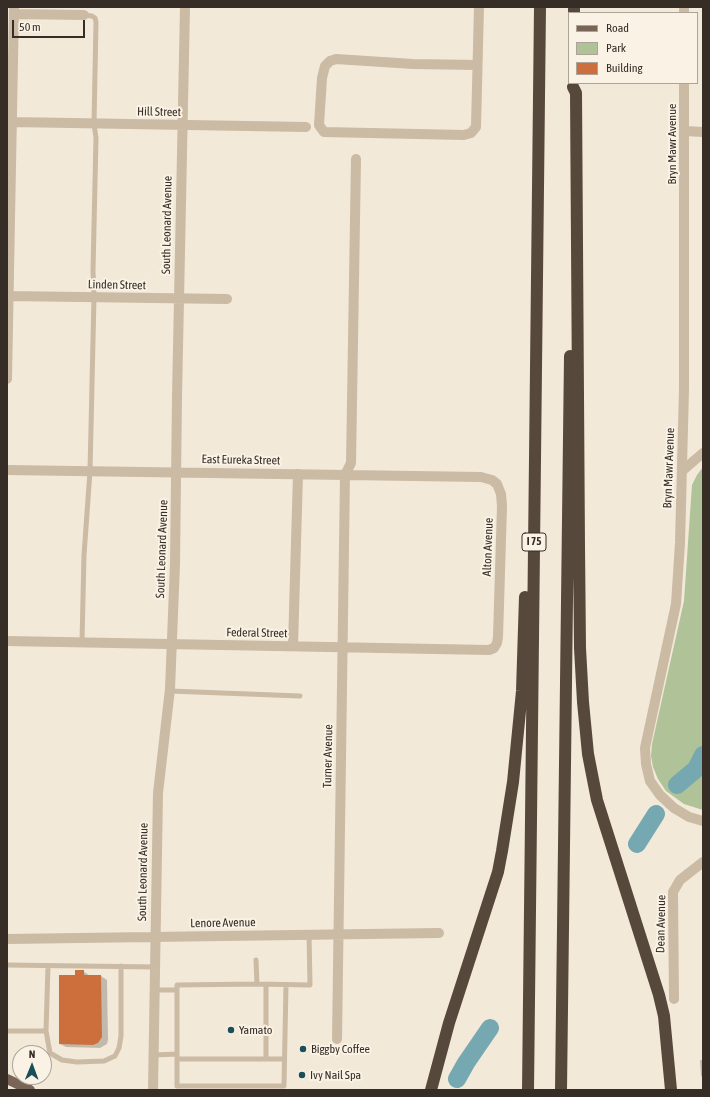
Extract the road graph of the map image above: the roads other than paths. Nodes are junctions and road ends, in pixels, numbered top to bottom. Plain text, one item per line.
1 (185, 7) edge
2 (479, 7) edge
3 (540, 7) edge
4 (14, 10) edge
5 (84, 15) joint
6 (477, 65) junction
7 (684, 84) edge
8 (573, 85) edge
9 (12, 122) junction
10 (94, 124) junction
11 (182, 125) junction
12 (306, 127) dead end
13 (685, 131) junction
14 (703, 132) edge
15 (356, 159) dead end
16 (8, 296) edge
17 (94, 297) junction
18 (179, 299) junction
19 (227, 299) dead end
20 (7, 379) edge
21 (535, 419) junction
22 (703, 453) edge
23 (7, 470) edge
24 (90, 471) junction
25 (682, 471) junction
26 (177, 472) junction
27 (298, 474) junction
28 (345, 475) junction
29 (474, 476) joint
30 (498, 637) joint
31 (7, 641) edge
32 (82, 642) junction
33 (171, 644) junction
34 (293, 646) junction
35 (343, 647) junction
36 (170, 691) junction
37 (300, 696) dead end
38 (703, 821) edge
39 (703, 862) edge
40 (439, 932) dead end
41 (309, 934) junction
42 (338, 934) junction
43 (155, 936) junction
44 (7, 939) edge
45 (256, 960) dead end
46 (7, 965) edge
47 (48, 966) junction
48 (122, 966) junction
49 (155, 967) junction
50 (257, 984) junction
51 (266, 984) junction
52 (286, 985) junction
53 (155, 990) junction
54 (177, 990) junction
55 (674, 999) dead end
56 (46, 1030) junction
57 (7, 1031) edge
58 (337, 1038) dead end
59 (154, 1055) junction
60 (177, 1057) junction
61 (266, 1059) junction
62 (284, 1059) junction
63 (7, 1079) edge
64 (277, 1088) edge
65 (30, 1090) edge
66 (153, 1090) edge
67 (431, 1090) edge
68 (528, 1090) edge
69 (561, 1090) edge
70 (671, 1090) edge

1 - 11 street, South Leonard Avenue
2 - 6 street
3 - 21 highway, I 75
4 - 5 street
4 - 9 street
5 - 10 lane
6 - 6 street
7 - 13 street, Bryn Mawr Avenue
8 - 69 highway
8 - 70 highway
9 - 10 street, Hill Street
9 - 16 street
10 - 11 street, Hill Street
10 - 17 lane
11 - 12 street, Hill Street
11 - 18 street, South Leonard Avenue
13 - 14 street
13 - 25 street, Bryn Mawr Avenue
15 - 28 street, Turner Avenue
16 - 17 street, Linden Street
16 - 20 street
17 - 18 street, Linden Street
17 - 24 lane
18 - 19 street, Linden Street
18 - 26 street, South Leonard Avenue
21 - 67 highway
21 - 68 highway, I 75
22 - 25 street
23 - 24 street, East Eureka Street
24 - 26 street, East Eureka Street
24 - 32 lane
25 - 38 street, Bryn Mawr Avenue
26 - 27 street, East Eureka Street
26 - 33 street, South Leonard Avenue
27 - 28 street, East Eureka Street
27 - 34 street
28 - 29 street, East Eureka Street
28 - 35 street, Turner Avenue
29 - 30 street, Alton Avenue
30 - 35 street, Federal Street
31 - 32 street, Federal Street
32 - 33 street, Federal Street
33 - 34 street, Federal Street
33 - 36 street, South Leonard Avenue
34 - 35 street, Federal Street
35 - 42 street, Turner Avenue
36 - 37 lane
36 - 43 street, South Leonard Avenue
39 - 55 street, Dean Avenue
40 - 42 street, Lenore Avenue
41 - 42 street, Lenore Avenue
41 - 43 street, Lenore Avenue
41 - 52 lane
42 - 58 street, Turner Avenue
43 - 44 street, Lenore Avenue
43 - 49 street, South Leonard Avenue
45 - 50 lane
46 - 47 lane
47 - 48 lane
47 - 56 lane
48 - 49 lane
48 - 56 lane
49 - 53 street, South Leonard Avenue
50 - 51 lane
50 - 54 lane
51 - 52 lane
51 - 61 lane
52 - 62 lane
53 - 54 lane
53 - 59 street, South Leonard Avenue
54 - 60 lane
56 - 57 lane
59 - 60 lane
59 - 66 street, South Leonard Avenue
60 - 61 lane
60 - 64 lane
61 - 62 lane
62 - 64 lane
63 - 65 main road

